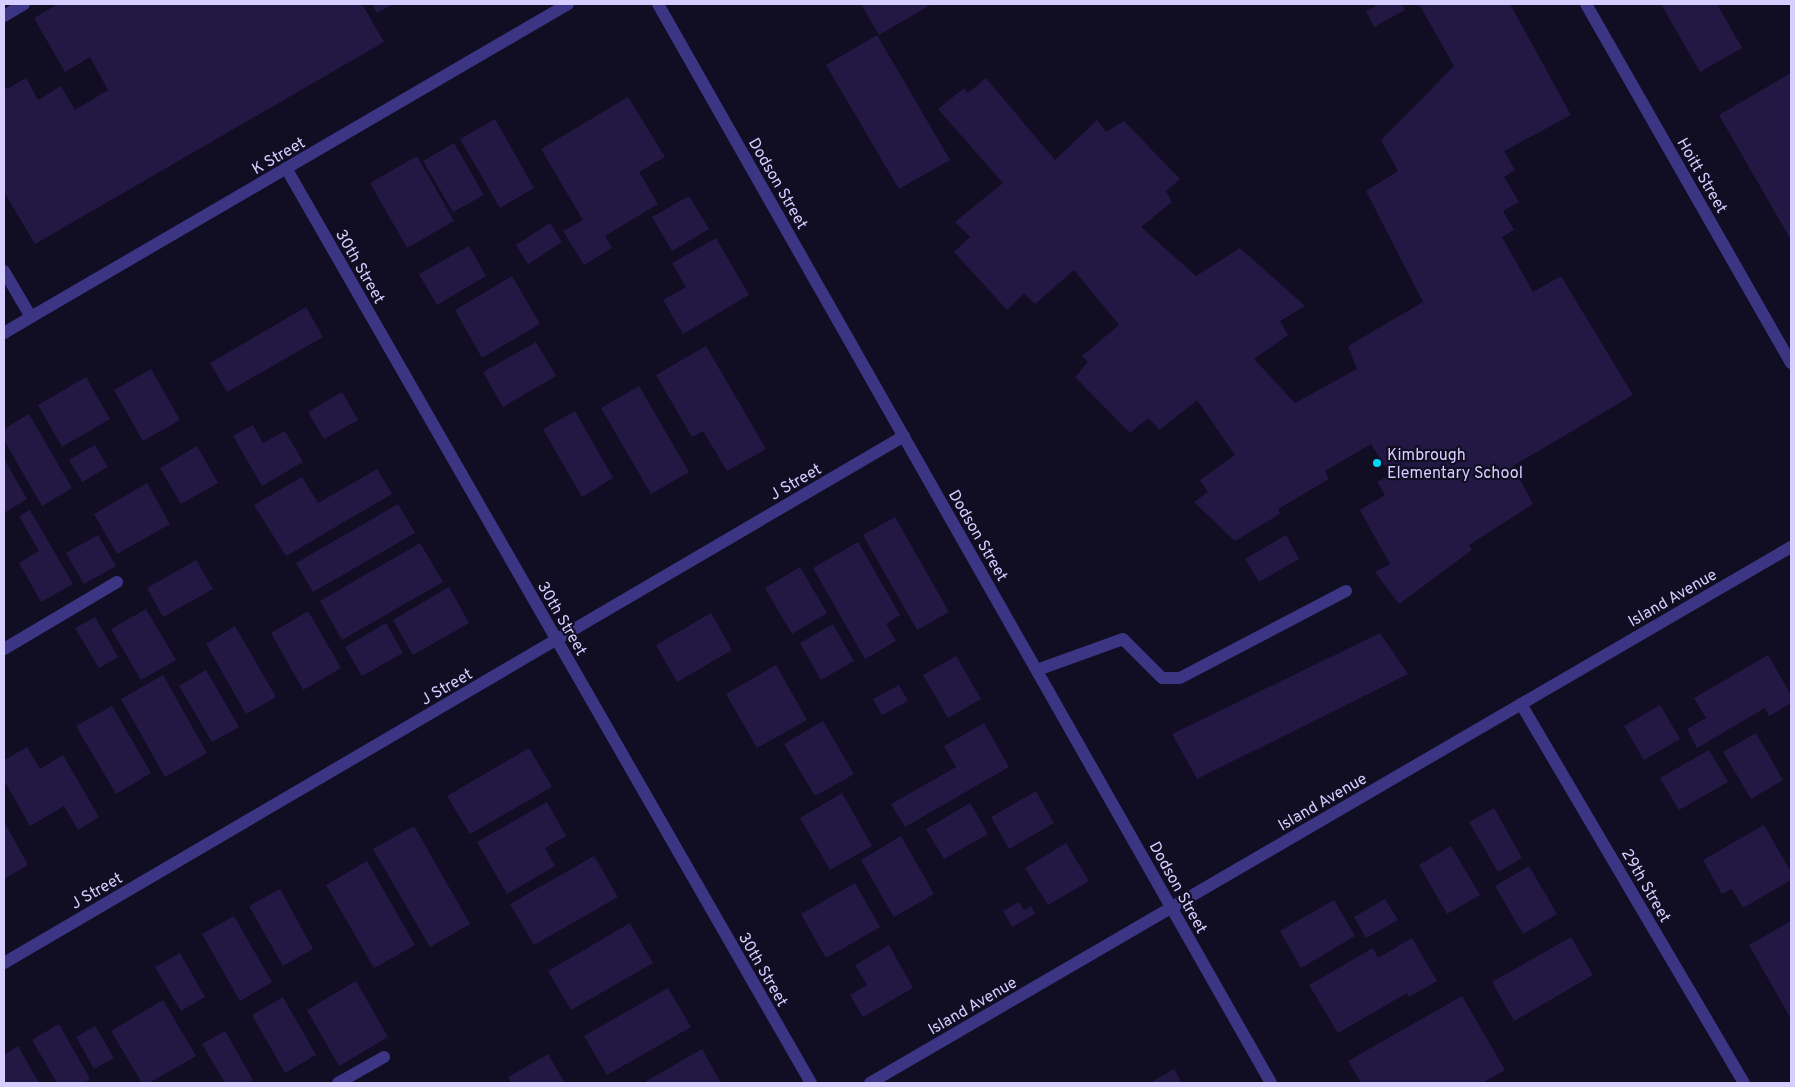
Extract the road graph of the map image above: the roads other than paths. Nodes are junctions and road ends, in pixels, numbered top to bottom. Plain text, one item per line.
1 (24, 4) edge
2 (568, 4) edge
3 (658, 4) edge
4 (1586, 4) edge
5 (4, 16) edge
6 (286, 168) junction
7 (4, 271) edge
8 (31, 317) junction
9 (4, 333) edge
10 (1791, 363) edge
11 (904, 436) junction
12 (1791, 547) edge
13 (117, 582) dead end
14 (1346, 591) dead end
15 (556, 639) junction
16 (4, 649) edge
17 (1037, 670) junction
18 (1521, 704) junction
19 (1172, 907) junction
20 (4, 963) edge
21 (384, 1057) dead end
22 (338, 1083) edge
23 (811, 1083) edge
24 (870, 1083) edge
25 (1271, 1083) edge
26 (1744, 1083) edge

1 - 5 street
2 - 6 street, K Street
3 - 11 street, Dodson Street
4 - 10 street, Hoitt Street
6 - 8 street, K Street
6 - 15 street, 30th Street
7 - 8 street
8 - 9 street, K Street
11 - 15 street, J Street
11 - 17 street, Dodson Street
12 - 18 street, Island Avenue
13 - 16 street
14 - 17 street
15 - 20 street, J Street
15 - 23 street, 30th Street
17 - 19 street, Dodson Street
18 - 19 street, Island Avenue
18 - 26 street, 29th Street
19 - 24 street, Island Avenue
19 - 25 street, Dodson Street
21 - 22 street

